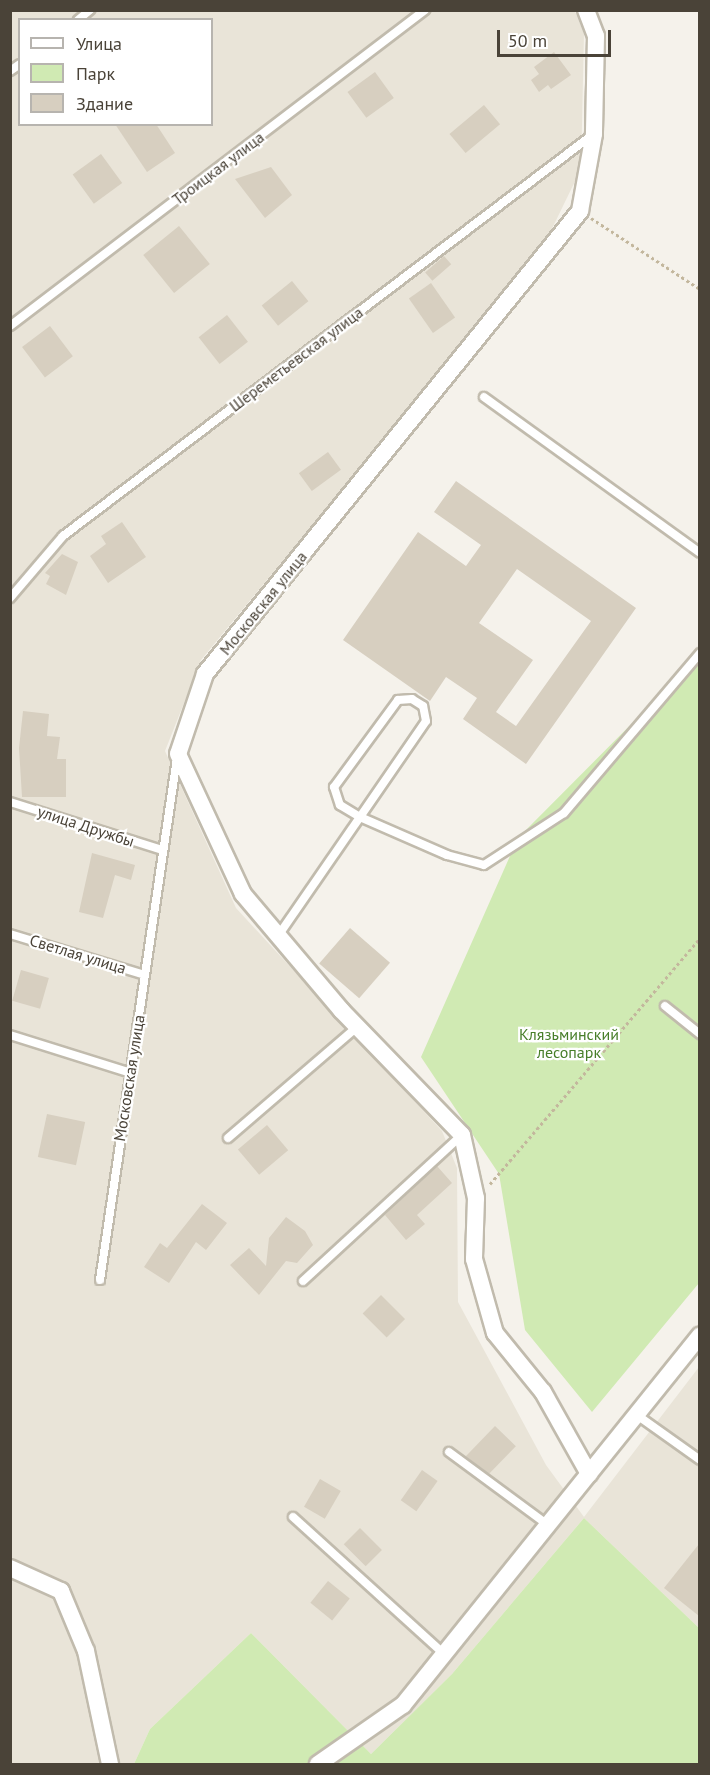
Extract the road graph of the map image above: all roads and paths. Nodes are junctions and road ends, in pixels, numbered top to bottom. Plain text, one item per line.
1 (425, 10) edge
2 (586, 10) edge
3 (594, 134) junction
4 (580, 211) junction
5 (699, 289) edge
6 (10, 326) edge
7 (484, 397) dead end
8 (699, 553) edge
9 (10, 598) edge
10 (699, 653) edge
11 (178, 754) junction
12 (10, 802) edge
13 (360, 817) junction
14 (162, 850) junction
15 (10, 934) edge
16 (279, 936) junction
17 (699, 938) edge
18 (145, 975) junction
19 (665, 1006) dead end
20 (357, 1027) junction
21 (699, 1034) edge
22 (10, 1035) edge
23 (128, 1072) junction
24 (462, 1135) junction
25 (228, 1138) dead end
26 (476, 1198) junction
27 (100, 1280) dead end
28 (303, 1281) dead end
29 (699, 1335) edge
30 (637, 1415) junction
31 (448, 1452) dead end
32 (699, 1460) edge
33 (590, 1474) junction
34 (293, 1517) dead end
35 (548, 1525) junction
36 (10, 1568) edge
37 (444, 1654) junction
38 (110, 1764) edge
39 (318, 1764) edge

1 - 6 lane, Троицкая улица
2 - 3 street, Московская улица
3 - 4 street, Московская улица
3 - 9 lane, Шереметьевская улица
4 - 5 path
4 - 11 street, Московская улица
7 - 8 lane
10 - 13 lane
11 - 14 lane, Московская улица
11 - 16 street
12 - 14 lane, улица Дружбы
13 - 13 lane
13 - 16 lane
14 - 18 lane, Московская улица
15 - 18 lane, Светлая улица
16 - 20 street
17 - 26 path
18 - 23 lane, Московская улица
19 - 21 lane
20 - 24 street
20 - 25 lane
22 - 23 lane
23 - 27 lane, Московская улица
24 - 26 street
24 - 28 lane
26 - 33 street
29 - 30 street
30 - 32 lane
30 - 33 street
31 - 35 lane
33 - 35 street
34 - 37 lane
35 - 37 street
36 - 38 street
37 - 39 street

